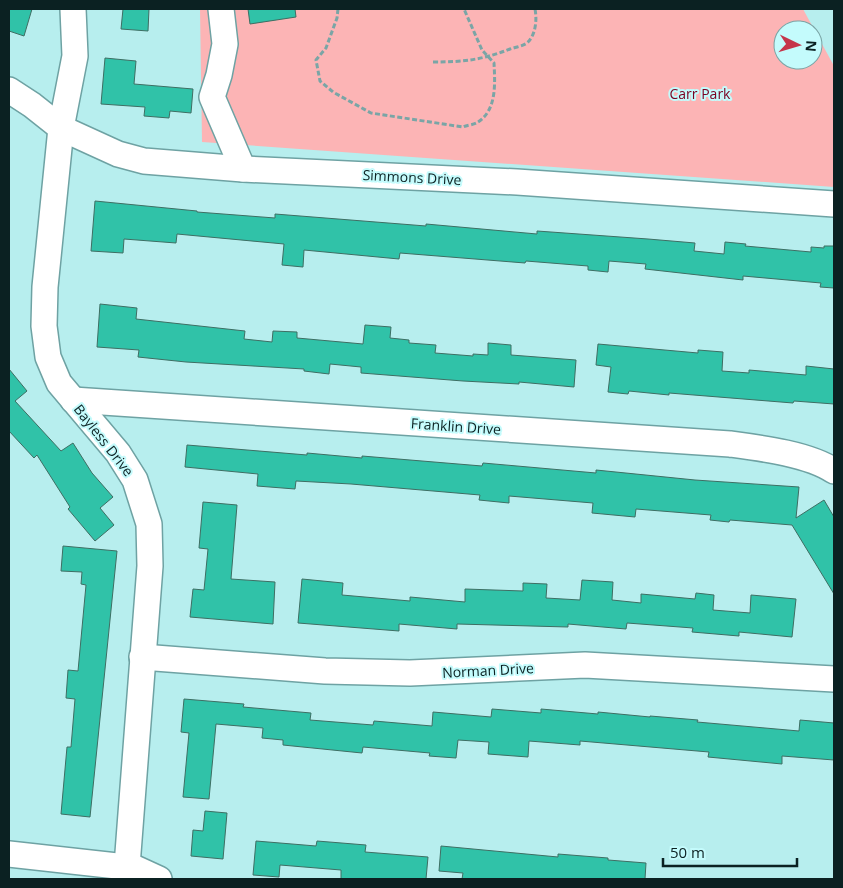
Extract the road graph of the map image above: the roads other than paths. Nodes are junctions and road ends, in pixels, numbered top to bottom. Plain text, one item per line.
1 (73, 9) edge
2 (221, 9) edge
3 (9, 90) edge
4 (61, 128) junction
5 (243, 169) junction
6 (834, 204) edge
7 (73, 400) junction
8 (834, 471) edge
9 (142, 657) junction
10 (834, 679) edge
11 (9, 854) edge
12 (126, 873) edge
13 (159, 879) edge

1 - 4 street, Bayless Drive
2 - 5 street
3 - 4 street, Simmons Drive
4 - 5 street, Simmons Drive
4 - 7 street, Bayless Drive
5 - 6 street, Simmons Drive
7 - 8 street, Franklin Drive
7 - 9 street, Bayless Drive
9 - 10 street, Norman Drive
9 - 12 street, Bayless Drive
11 - 12 street
12 - 13 street

